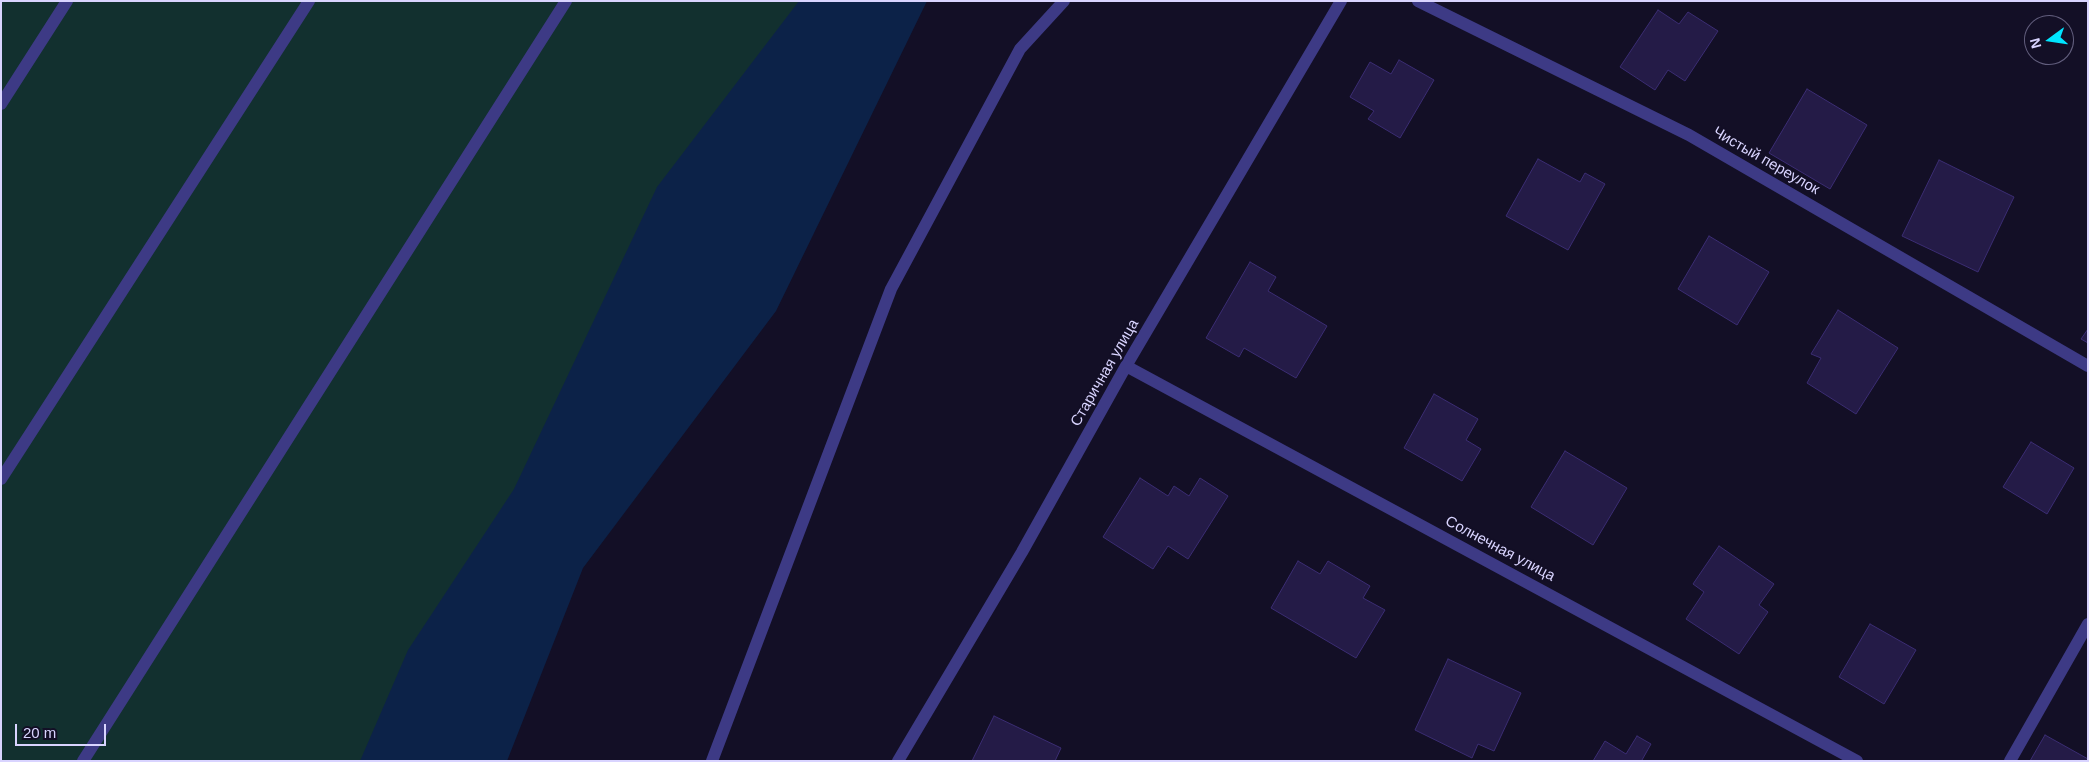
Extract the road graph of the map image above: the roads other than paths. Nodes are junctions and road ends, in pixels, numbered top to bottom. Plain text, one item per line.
1 (67, 1) edge
2 (309, 1) edge
3 (566, 1) edge
4 (1064, 1) edge
5 (1341, 1) edge
6 (1418, 1) edge
7 (1, 104) edge
8 (1126, 366) junction
9 (2088, 366) edge
10 (1, 479) edge
11 (2088, 624) edge
12 (83, 761) edge
13 (712, 761) edge
14 (898, 761) edge
15 (1857, 761) edge
16 (2010, 761) edge

1 - 7 street
2 - 10 street
3 - 12 street
4 - 13 street
5 - 8 street, Старичная улица
6 - 9 street, Чистый переулок
8 - 14 street, Старичная улица
8 - 15 street, Солнечная улица
11 - 16 street

